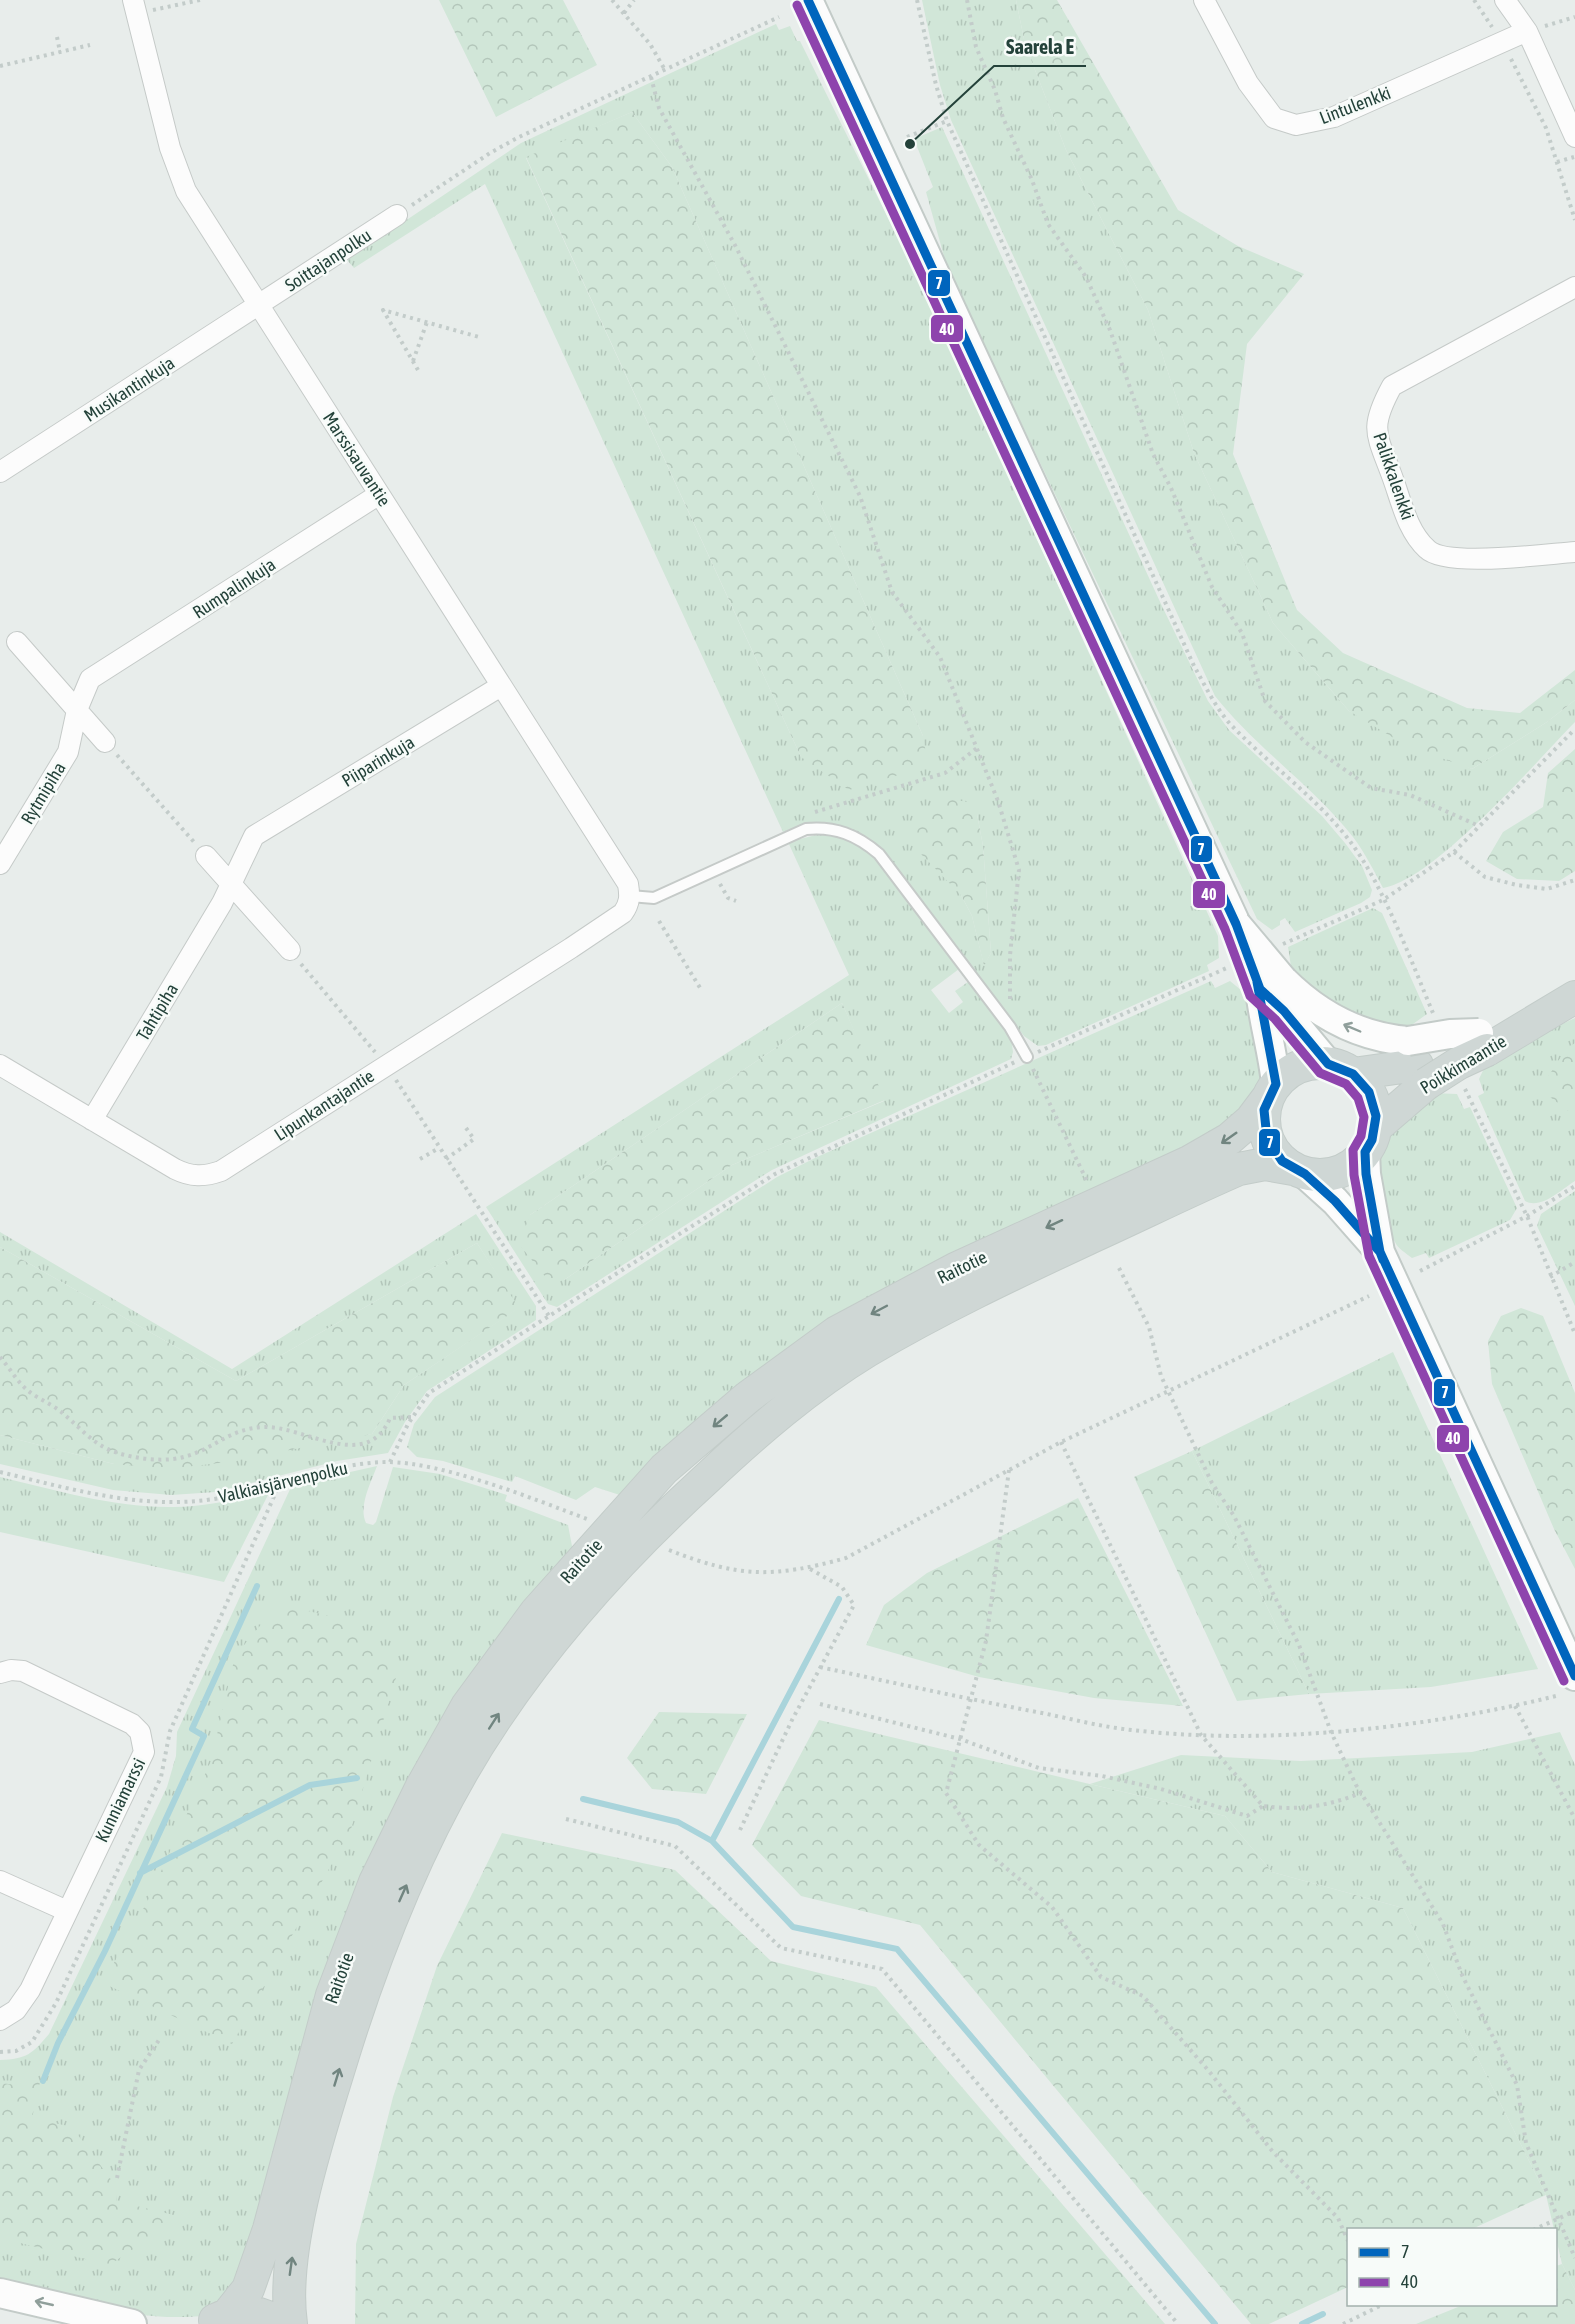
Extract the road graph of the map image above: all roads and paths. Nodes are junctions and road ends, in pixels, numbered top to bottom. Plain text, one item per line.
1 (133, 0) edge
2 (200, 0) edge
3 (612, 0) edge
4 (634, 0) edge
5 (808, 0) edge
6 (917, 0) edge
7 (967, 0) edge
8 (1204, 0) edge
9 (1474, 0) edge
10 (1505, 0) edge
11 (152, 10) dead end
12 (624, 13) junction
13 (1575, 17) edge
14 (779, 18) dead end
15 (1527, 31) junction
16 (57, 37) dead end
17 (1503, 42) junction
18 (90, 45) dead end
19 (60, 52) junction
20 (0, 66) edge
21 (665, 70) junction
22 (651, 77) junction
23 (947, 122) junction
24 (907, 137) dead end
25 (1575, 138) edge
26 (1575, 157) edge
27 (1557, 162) junction
28 (397, 215) joint
29 (1575, 218) edge
30 (1575, 287) edge
31 (258, 305) junction
32 (427, 322) junction
33 (479, 337) dead end
34 (413, 361) junction
35 (418, 370) dead end
36 (0, 472) edge
37 (378, 495) junction
38 (1575, 552) edge
39 (17, 642) dead end
40 (90, 679) joint
41 (501, 686) junction
42 (77, 710) junction
43 (1232, 726) dead end
44 (1575, 729) edge
45 (105, 742) joint
46 (977, 748) junction
47 (1479, 826) junction
48 (806, 829) junction
49 (254, 836) joint
50 (1454, 852) junction
51 (206, 856) joint
52 (0, 864) edge
53 (711, 870) junction
54 (1575, 879) edge
55 (231, 884) junction
56 (630, 896) junction
57 (736, 901) dead end
58 (659, 921) dead end
59 (1275, 947) dead end
60 (290, 950) joint
61 (1232, 966) dead end
62 (1271, 984) junction
63 (702, 991) dead end
64 (1575, 997) edge
65 (1010, 1027) junction
66 (1027, 1057) junction
67 (1417, 1064) junction
68 (0, 1065) edge
69 (386, 1066) junction
70 (1340, 1069) junction
71 (1273, 1090) junction
72 (92, 1120) junction
73 (466, 1128) dead end
74 (1370, 1140) junction
75 (439, 1148) junction
76 (420, 1159) dead end
77 (446, 1159) junction
78 (1299, 1171) junction
79 (1088, 1182) dead end
80 (1575, 1186) edge
81 (1380, 1252) junction
82 (1575, 1262) edge
83 (1119, 1268) dead end
84 (1420, 1271) dead end
85 (1550, 1277) dead end
86 (1369, 1296) dead end
87 (549, 1316) junction
88 (0, 1357) edge
89 (1170, 1391) junction
90 (413, 1417) junction
91 (1061, 1442) junction
92 (390, 1462) junction
93 (1009, 1470) junction
94 (0, 1472) edge
95 (596, 1522) dead end
96 (658, 1546) dead end
97 (809, 1568) junction
98 (820, 1667) junction
99 (0, 1673) edge
100 (1570, 1685) edge
101 (970, 1699) junction
102 (820, 1704) dead end
103 (1515, 1706) junction
104 (1331, 1732) junction
105 (1201, 1734) junction
106 (960, 1739) junction
107 (1361, 1793) junction
108 (1263, 1806) junction
109 (566, 1819) dead end
110 (1575, 1819) edge
111 (740, 1830) dead end
112 (0, 1881) edge
113 (67, 1911) junction
114 (0, 2020) edge
115 (159, 2040) dead end
116 (117, 2178) dead end
117 (1575, 2211) edge
118 (1556, 2219) junction
119 (1535, 2228) edge
120 (1347, 2239) edge
121 (1575, 2258) edge
122 (0, 2293) edge
123 (1378, 2306) edge
124 (213, 2320) edge
125 (132, 2324) edge
126 (278, 2324) edge
127 (291, 2324) edge
128 (1178, 2324) edge
129 (1343, 2324) edge

1 - 31 street, Marssisauvantie
2 - 11 path
3 - 12 path
4 - 12 path
5 - 62 street, bridge
6 - 23 path
7 - 47 path
8 - 17 street, Lintulenkki
9 - 17 path
10 - 15 street
12 - 21 path
13 - 15 path
14 - 21 path
15 - 17 street, Lintulenkki
15 - 25 street
16 - 19 path
17 - 27 path
18 - 19 path
19 - 20 path
21 - 22 path
22 - 28 path
22 - 46 path
23 - 24 path
23 - 43 path
26 - 27 path
27 - 29 path
28 - 31 street, Soittajanpolku
30 - 38 street, Palikkalenkki
31 - 36 street, Musikantinkuja
31 - 37 street, Marssisauvantie
32 - 33 path
32 - 34 path
32 - 34 path
34 - 35 path
37 - 40 street, Rumpalinkuja
37 - 41 street, Marssisauvantie
39 - 42 street
40 - 42 street, Rytmipiha
41 - 49 street, Piiparinkuja
41 - 56 street, Marssisauvantie
42 - 45 street
42 - 52 street, Rytmipiha
44 - 47 path
45 - 51 path
46 - 48 path
46 - 65 path
47 - 50 path
48 - 53 lane
48 - 65 lane
49 - 55 street, Tahtipiha
50 - 54 path
50 - 59 path
51 - 55 street
53 - 56 lane
53 - 57 path
55 - 60 street
55 - 72 street, Tahtipiha
56 - 69 street, Lipunkantajantie
58 - 63 path
60 - 69 path
61 - 66 path
67 -> 62 street
62 - 70 street
62 - 71 street
64 - 67 main road, Poikkimaantie
65 - 66 lane
66 - 79 path
66 - 87 path
67 - 70 main road, Poikkimaantie
67 - 74 main road, Poikkimaantie
68 - 72 street, Lipunkantajantie
69 - 72 street, Lipunkantajantie
69 - 75 path
70 - 71 main road
70 - 74 main road
71 - 78 main road
71 -> 124 main road, Raitotie
73 - 77 path
74 - 78 main road
74 - 81 street
75 - 76 path
75 - 77 path
77 - 87 path
78 - 81 street
127 -> 78 main road, Raitotie
80 - 84 path
81 - 100 street
82 - 85 path
83 - 89 path
86 - 89 path
87 - 90 path
88 - 90 path
89 - 91 path
89 - 104 path
90 - 92 path
91 - 93 path
91 - 105 path
92 - 94 path, Valkiaisjärvenpolku
92 - 95 path, Valkiaisjärvenpolku
93 - 97 path
93 - 101 path
96 - 97 path
97 - 98 path
98 - 101 path
98 - 111 path
99 - 113 street, Kunniamarssi
100 - 103 path
101 - 105 path
101 - 106 path
102 - 106 path
103 - 104 path
103 - 110 path
104 - 105 path
104 - 107 path
105 - 108 path
106 - 108 path
106 - 120 path
107 - 108 path
107 - 118 path
109 - 128 path
112 - 113 street
113 - 114 street, Kunniamarssi
115 - 116 path
117 - 118 path
118 - 119 path
118 - 121 path
125 -> 122 street
123 - 129 path
124 - 126 main road

